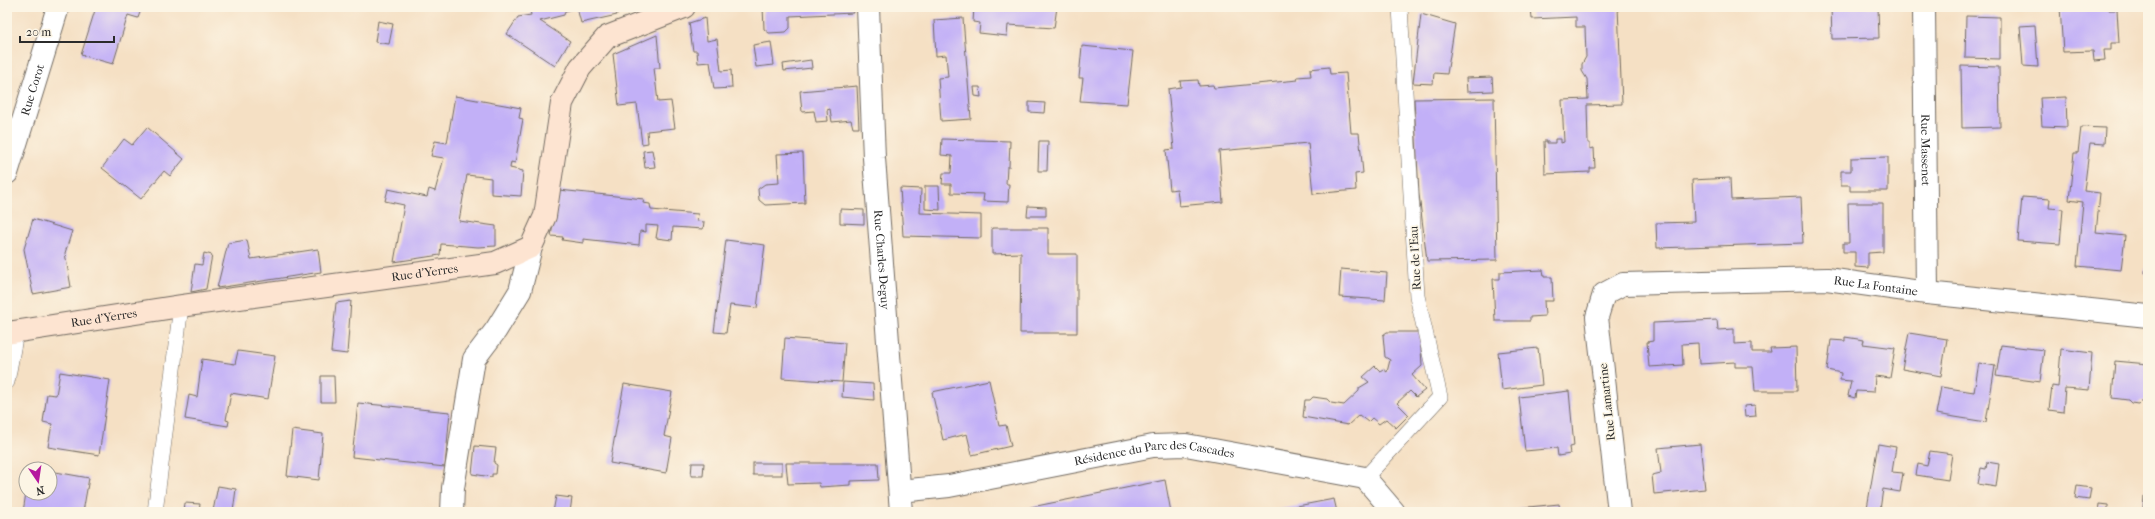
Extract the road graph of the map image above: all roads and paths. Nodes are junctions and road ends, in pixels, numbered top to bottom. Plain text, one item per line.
1 (58, 7) edge
2 (684, 7) edge
3 (868, 7) edge
4 (1400, 7) edge
5 (1924, 7) edge
6 (7, 173) edge
7 (531, 247) junction
8 (1927, 293) junction
9 (1604, 294) joint
10 (181, 306) junction
11 (2148, 316) edge
12 (12, 332) edge
13 (7, 382) edge
14 (1365, 478) junction
15 (900, 491) junction
16 (155, 512) edge
17 (452, 512) edge
18 (901, 512) edge
19 (1394, 512) edge
20 (1620, 512) edge

1 - 6 street, Rue Corot
2 - 7 street
3 - 15 street, Rue Charles Deguy
4 - 14 lane, Rue de l'Eau
5 - 8 street, Rue Massenet
7 - 10 street, Rue d'Yerres
7 - 17 street
8 - 9 street, Rue La Fontaine
8 - 11 street, Rue La Fontaine
9 - 20 street, Rue Lamartine
10 - 12 street, Rue d'Yerres
10 - 16 lane
12 - 13 lane
14 - 15 street, Résidence du Parc des Cascades
14 - 19 street
15 - 18 street, Rue Charles Deguy

